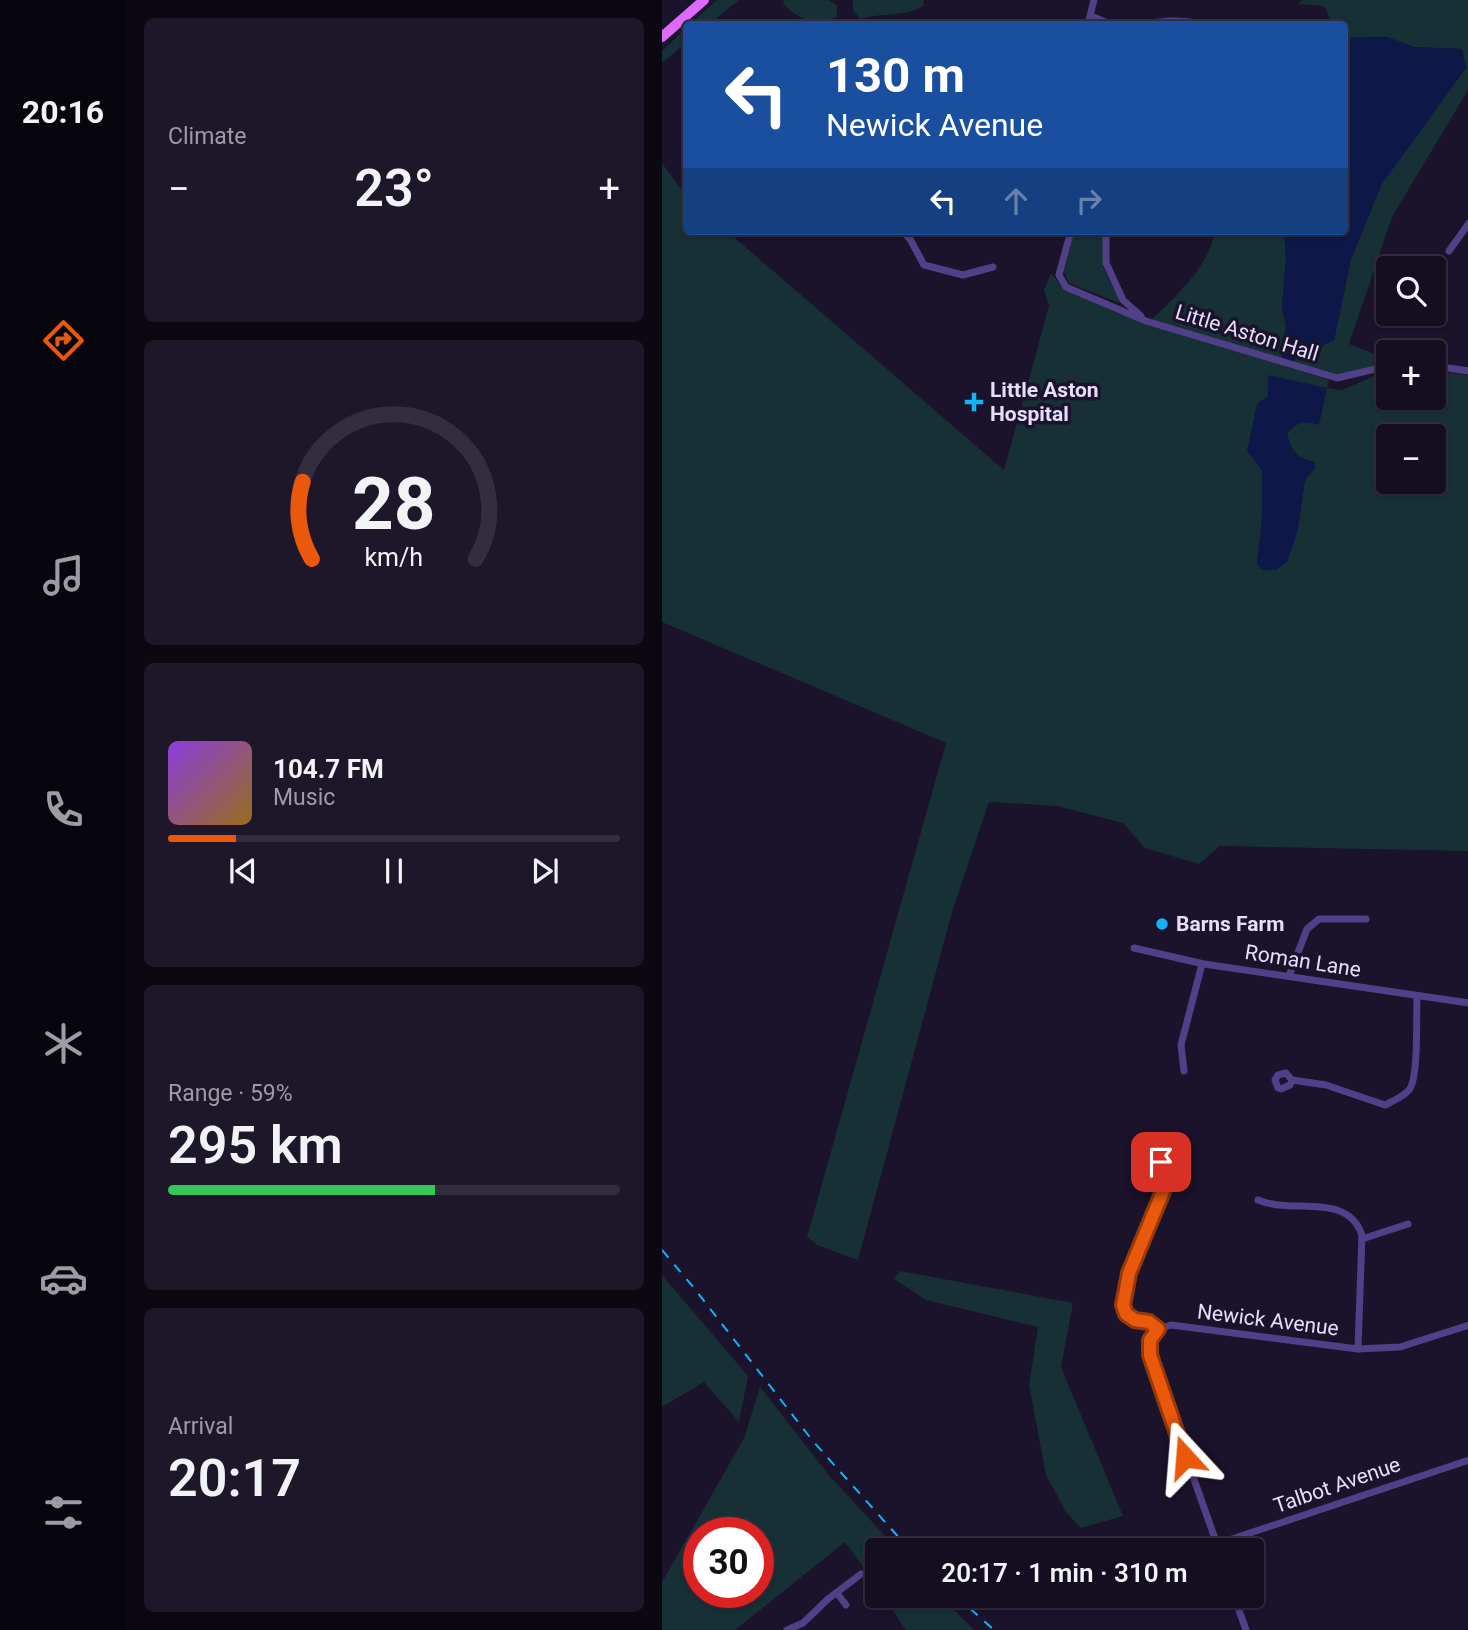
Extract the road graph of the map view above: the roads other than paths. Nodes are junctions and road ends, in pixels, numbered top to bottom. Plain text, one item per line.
1 (704, 0) edge
2 (1094, 0) edge
3 (1089, 20) edge
4 (1162, 21) edge
5 (1188, 21) edge
6 (662, 37) edge
7 (1469, 223) edge
8 (906, 235) edge
9 (1070, 235) edge
10 (1106, 235) edge
11 (1450, 251) dead end
12 (993, 267) dead end
13 (1146, 320) junction
14 (1446, 368) edge
15 (1376, 369) edge
16 (1469, 371) edge
17 (1366, 919) dead end
18 (1134, 948) dead end
19 (1202, 964) junction
20 (1289, 976) junction
21 (1417, 996) junction
22 (1469, 1003) edge
23 (1184, 1072) dead end
24 (1292, 1080) dead end
25 (1161, 1162) dead end
26 (1258, 1200) dead end
27 (1408, 1224) dead end
28 (1362, 1239) junction
29 (1469, 1325) edge
30 (1158, 1329) junction
31 (1358, 1349) junction
32 (1469, 1460) edge
33 (1215, 1538) edge
34 (1244, 1538) edge
35 (861, 1574) dead end
36 (837, 1593) junction
37 (846, 1605) dead end
38 (1238, 1608) edge
39 (787, 1630) edge
40 (1246, 1630) edge

1 - 6 main road
2 - 3 street
4 - 5 street
7 - 11 street
8 - 12 street
9 - 13 street, Little Aston Hall
10 - 13 street, Little Aston Hall
13 - 15 street, Little Aston Hall
14 - 16 street
17 - 20 street
18 - 19 street, Roman Lane
19 - 20 street, Roman Lane
19 - 23 street
20 - 21 street, Roman Lane
21 - 22 street, Roman Lane
21 - 24 street
25 - 30 street, Newick Avenue
26 - 28 street
27 - 28 street
28 - 31 street
29 - 31 street, Newick Avenue
30 - 31 street, Newick Avenue
30 - 33 street
32 - 34 street, Talbot Avenue
35 - 36 street
36 - 37 street
36 - 39 street
38 - 40 street

